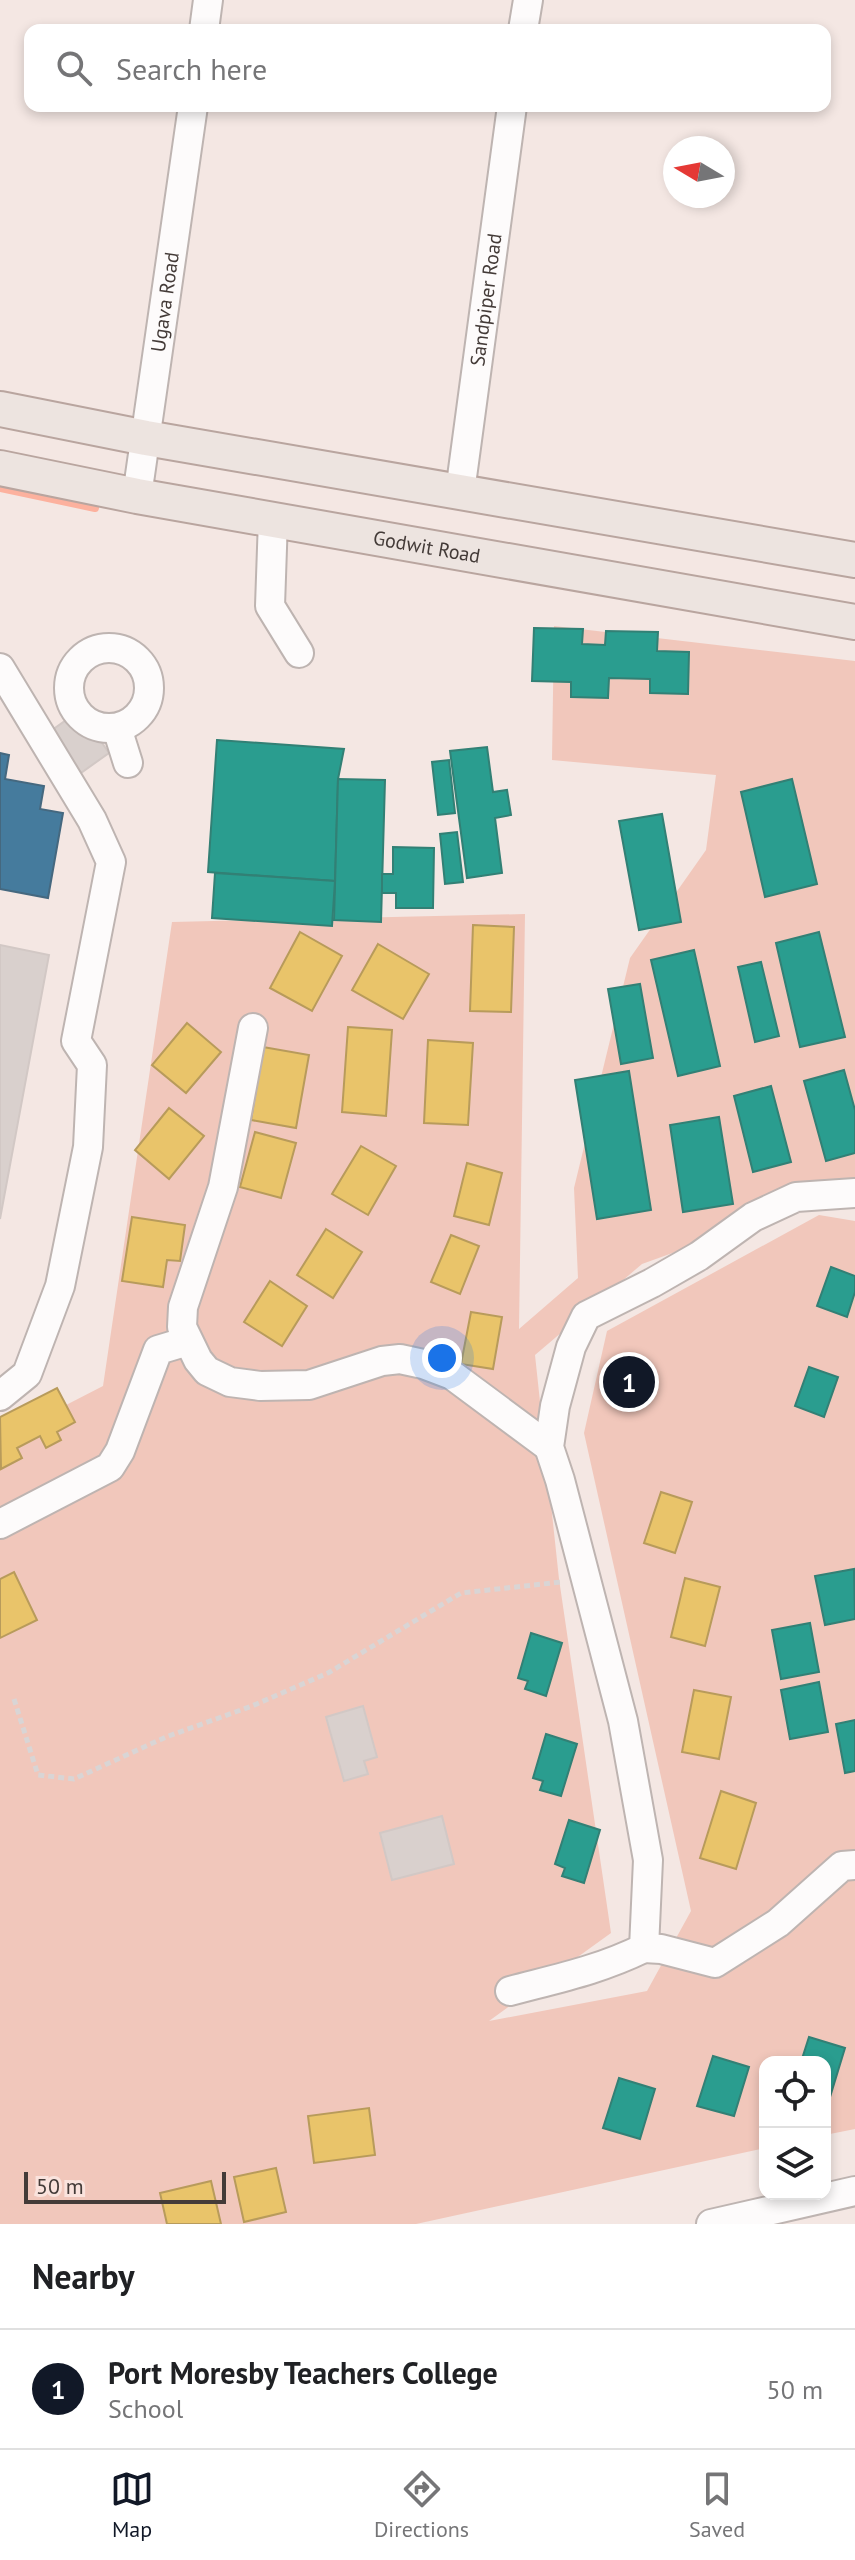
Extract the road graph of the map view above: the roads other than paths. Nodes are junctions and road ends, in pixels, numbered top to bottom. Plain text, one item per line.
1 (208, 0) edge
2 (528, 0) edge
3 (205, 24) edge
4 (524, 24) edge
5 (192, 112) edge
6 (511, 112) edge
7 (0, 409) edge
8 (146, 438) junction
9 (0, 468) edge
10 (460, 492) junction
11 (137, 496) junction
12 (273, 519) junction
13 (855, 560) edge
14 (855, 622) edge
15 (299, 653) dead end
16 (0, 668) edge
17 (71, 702) junction
18 (37, 728) junction
19 (117, 728) junction
20 (128, 763) dead end
21 (253, 1028) dead end
22 (855, 1193) edge
23 (188, 1341) junction
24 (0, 1396) edge
25 (549, 1447) junction
26 (0, 1524) edge
27 (855, 1865) edge
28 (644, 1948) junction
29 (510, 1991) dead end
30 (855, 2191) edge
31 (711, 2224) edge

1 - 3 street
2 - 4 street
5 - 8 street, Ugava Road
6 - 10 street, Sandpiper Road
7 - 8 main road
8 - 10 main road
8 - 11 street, Ugava Road
9 - 11 main road, Godwit Road
10 - 13 main road
11 - 12 main road, Godwit Road
12 - 14 main road, Godwit Road
12 - 15 street
16 - 18 street
17 - 18 street
17 - 19 street
17 - 19 street
18 - 24 street
19 - 20 street
21 - 23 street
22 - 25 street
23 - 25 street
23 - 26 street
25 - 28 street
27 - 28 street
28 - 29 street
30 - 31 street

